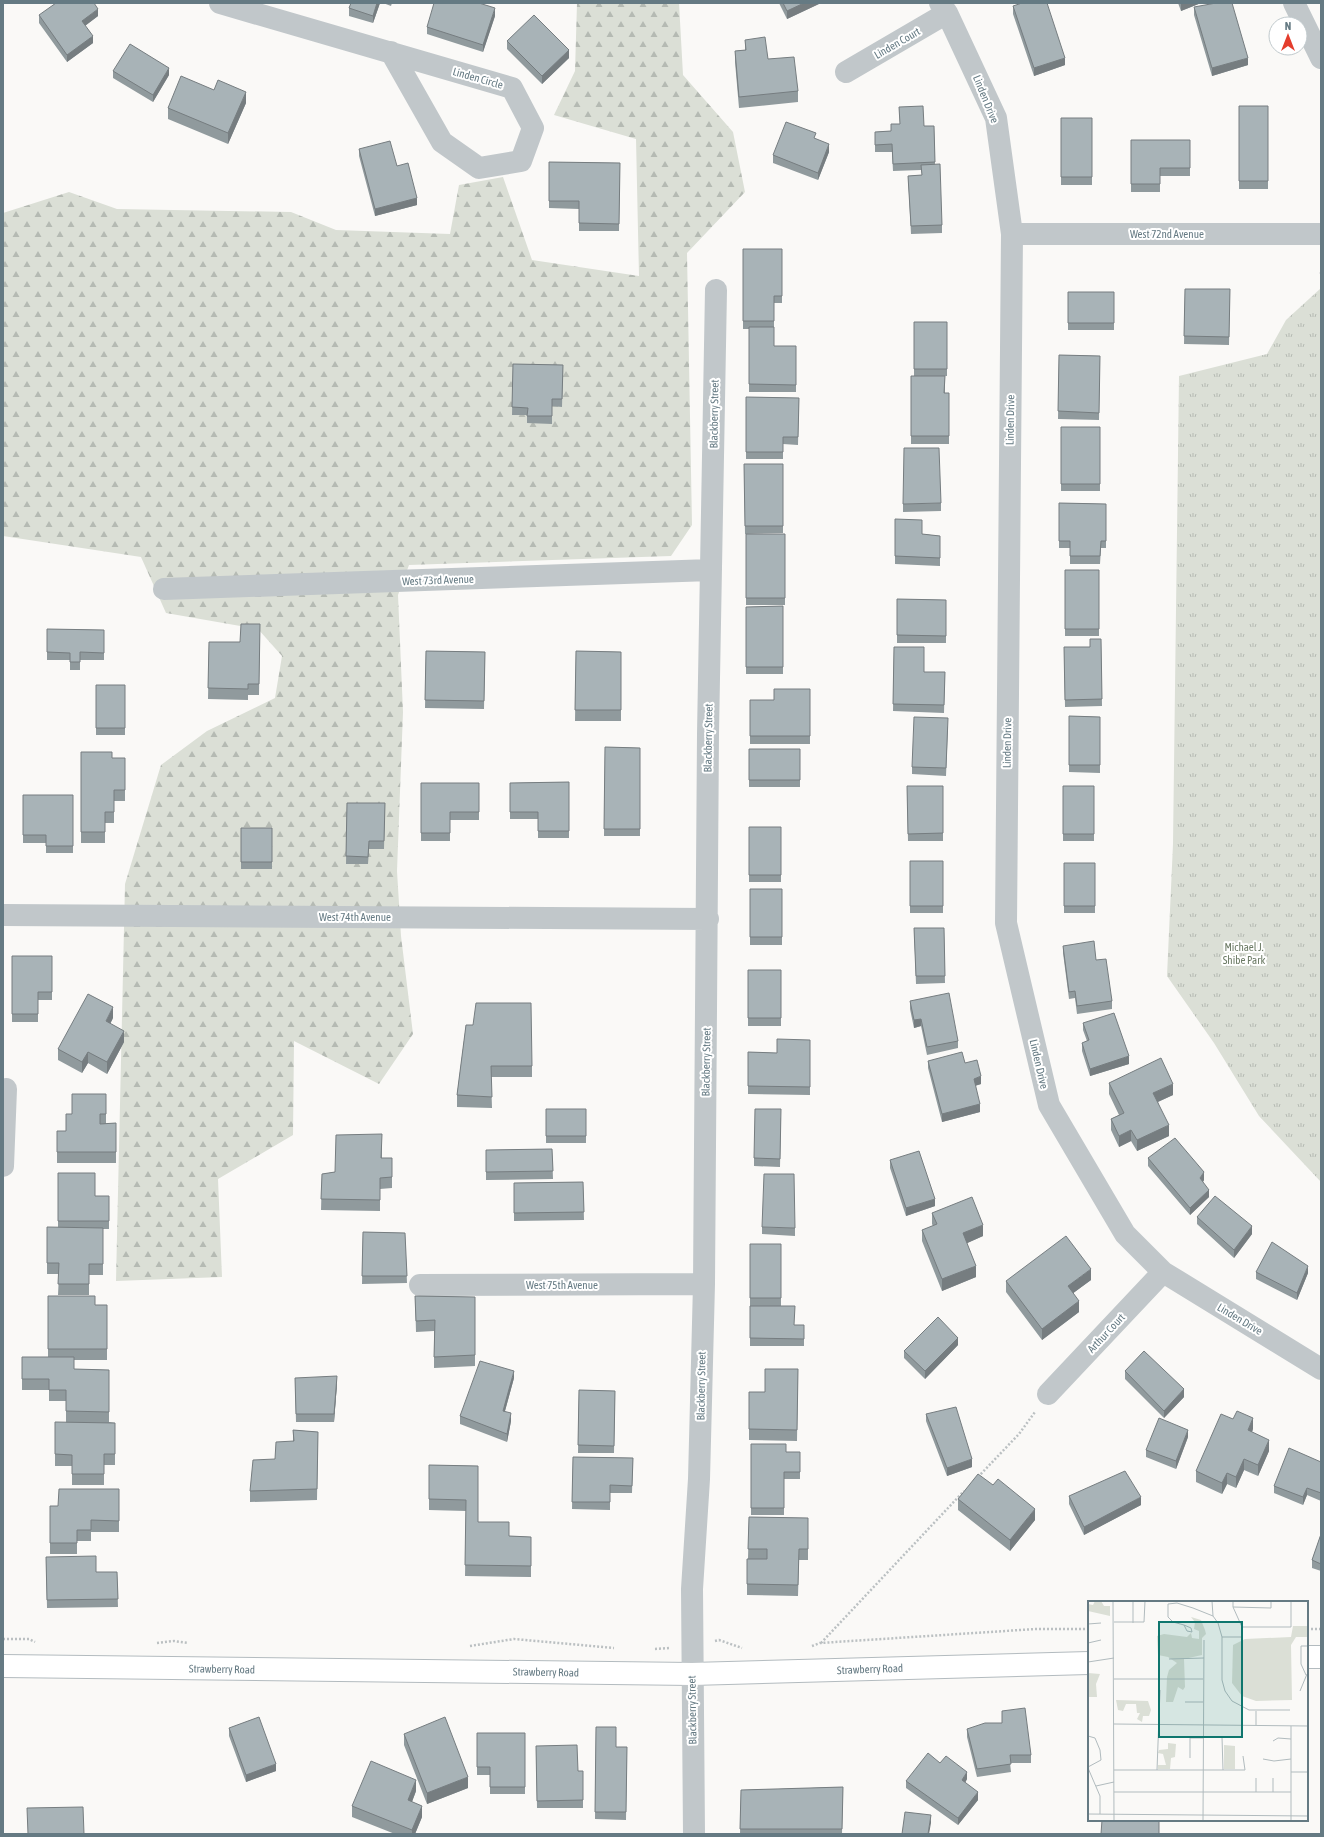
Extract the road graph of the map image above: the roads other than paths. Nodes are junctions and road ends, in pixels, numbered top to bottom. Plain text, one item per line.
1 (220, 3) edge
2 (1294, 3) edge
3 (944, 8) edge
4 (391, 52) junction
5 (1321, 58) edge
6 (846, 72) dead end
7 (1012, 234) junction
8 (1321, 234) edge
9 (716, 290) dead end
10 (711, 570) junction
11 (164, 589) dead end
12 (3, 915) edge
13 (708, 919) junction
14 (6, 1089) dead end
15 (3, 1166) edge
16 (1164, 1272) junction
17 (704, 1284) junction
18 (420, 1286) dead end
19 (1321, 1368) edge
20 (1048, 1394) road end
21 (1308, 1657) edge
22 (1321, 1657) edge
23 (1088, 1663) edge
24 (3, 1666) edge
25 (692, 1674) junction
26 (694, 1834) edge

1 - 4 street, Linden Circle
2 - 5 street
3 - 6 street, Linden Court
3 - 7 street, Linden Drive
4 - 4 street, Linden Circle
7 - 8 street, West 72nd Avenue
7 - 16 street, Linden Drive
9 - 10 street, Blackberry Street
10 - 11 street, West 73rd Avenue
10 - 13 street, Blackberry Street
12 - 13 street, West 74th Avenue
13 - 17 street, Blackberry Street
14 - 15 street
16 - 19 street, Linden Drive
16 - 20 street, Arthur Court
17 - 18 street, West 75th Avenue
17 - 25 street, Blackberry Street
21 - 22 street
23 - 25 street, Strawberry Road
24 - 25 street, Strawberry Road
25 - 26 street, Blackberry Street

